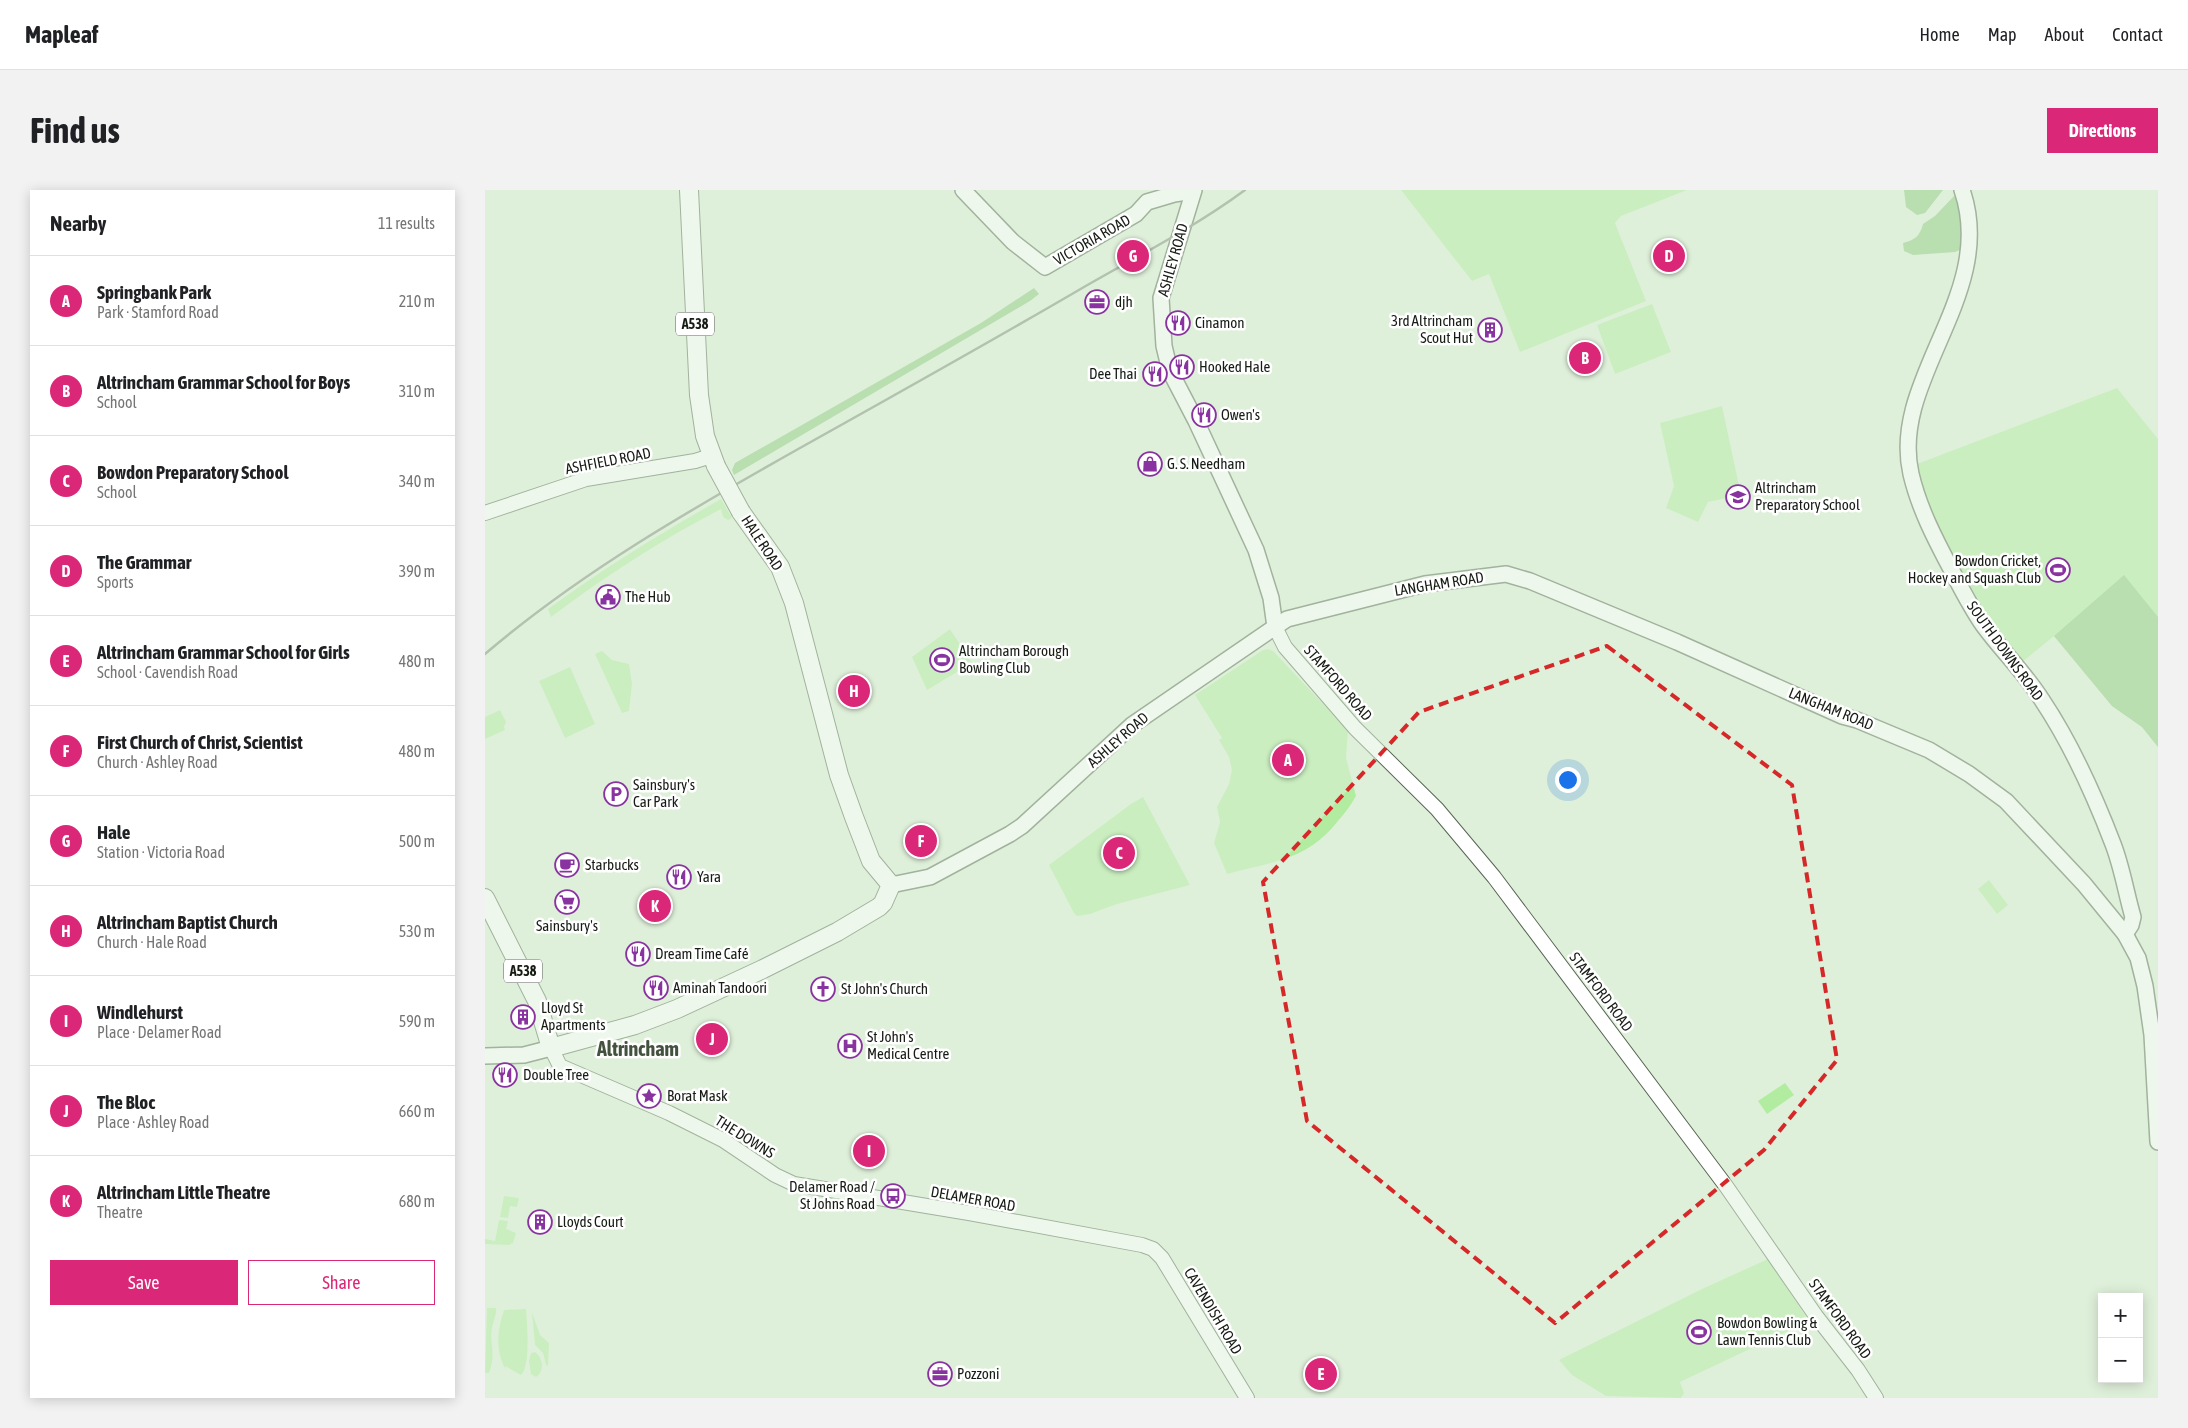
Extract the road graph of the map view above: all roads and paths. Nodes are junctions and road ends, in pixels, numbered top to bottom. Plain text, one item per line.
1 (689, 190) edge
2 (963, 190) edge
3 (1961, 190) edge
4 (1194, 191) edge
5 (708, 461) junction
6 (485, 513) edge
7 (1275, 626) junction
8 (891, 885) junction
9 (485, 898) edge
10 (2125, 934) junction
11 (2155, 1033) edge
12 (551, 1048) junction
13 (485, 1056) edge
14 (2158, 1142) edge
15 (794, 1184) joint
16 (1147, 1246) joint
17 (1247, 1398) edge
18 (1876, 1398) edge

1 - 5 main road, HALE ROAD / A538
2 - 4 main road, VICTORIA ROAD
3 - 10 main road, SOUTH DOWNS ROAD
4 - 7 main road, ASHLEY ROAD
5 - 6 street, ASHFIELD ROAD
5 - 8 main road, HALE ROAD / A538, bridge
7 - 8 main road, ASHLEY ROAD
7 - 10 main road, LANGHAM ROAD
7 - 18 street, STAMFORD ROAD
8 - 12 main road
9 - 12 main road, A538
10 - 11 main road, LANGHAM ROAD
11 - 14 main road, LANGHAM ROAD
12 - 13 main road
12 - 15 street, THE DOWNS
15 - 16 street, DELAMER ROAD
16 - 17 street, CAVENDISH ROAD

